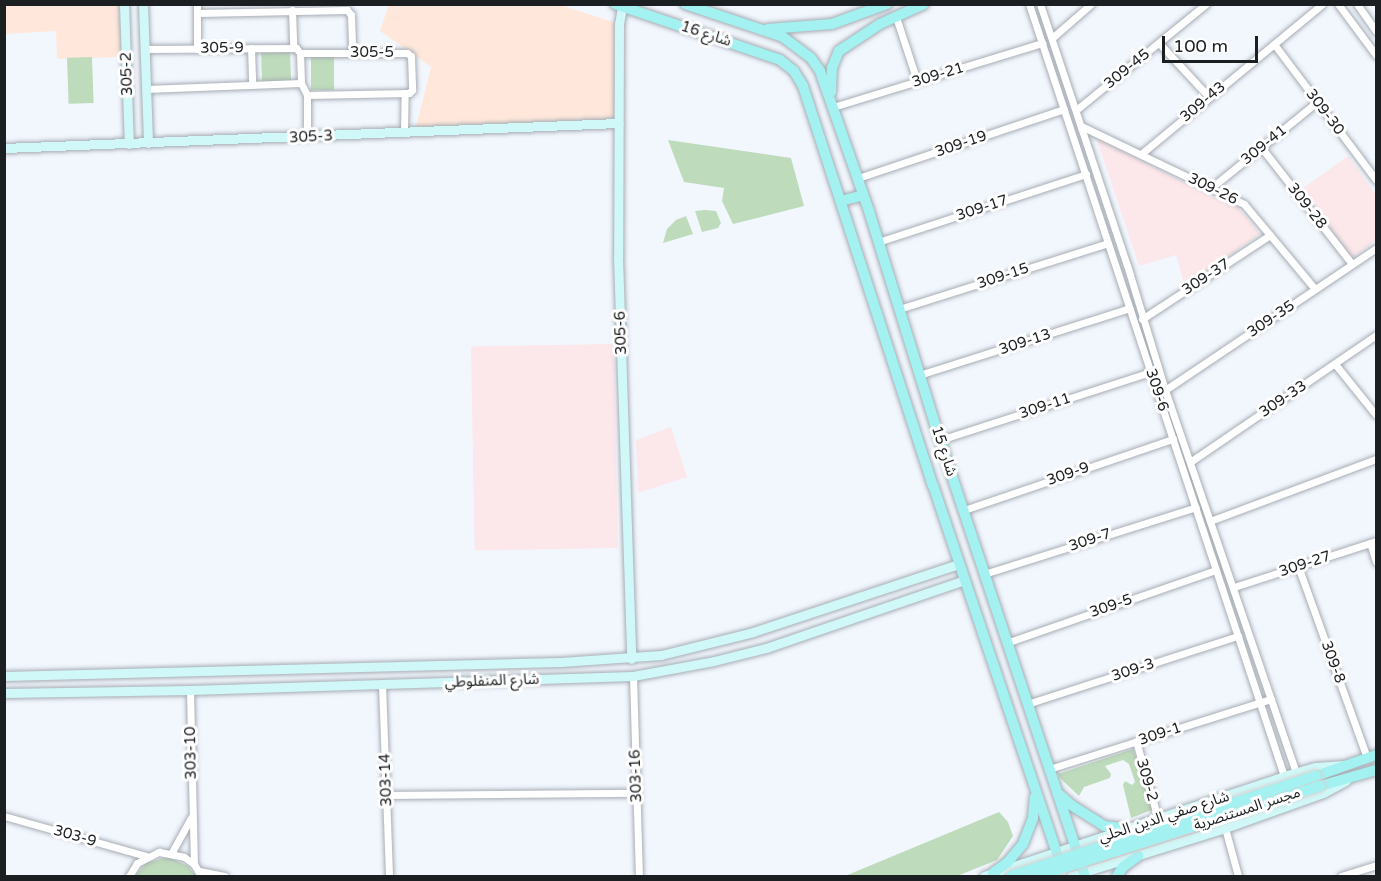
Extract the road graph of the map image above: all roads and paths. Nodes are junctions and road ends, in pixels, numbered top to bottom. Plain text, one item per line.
1 (124, 4) edge
2 (143, 4) edge
3 (197, 4) edge
4 (685, 4) edge
5 (887, 4) edge
6 (924, 4) edge
7 (1029, 4) edge
8 (1040, 4) edge
9 (1091, 4) edge
10 (1206, 4) edge
11 (1322, 4) edge
12 (1338, 4) edge
13 (618, 6) edge
14 (1360, 6) edge
15 (294, 8) edge
16 (873, 10) junction
17 (198, 13) junction
18 (896, 17) junction
19 (880, 24) junction
20 (760, 29) junction
21 (1377, 31) edge
22 (1052, 38) junction
23 (126, 42) junction
24 (1042, 43) junction
25 (1159, 43) junction
26 (1274, 44) junction
27 (145, 45) junction
28 (251, 48) junction
29 (197, 49) junction
30 (297, 50) junction
31 (352, 53) junction
32 (1377, 55) edge
33 (811, 58) joint
34 (794, 71) joint
35 (917, 81) junction
36 (1066, 81) junction
37 (301, 83) junction
38 (1056, 84) junction
39 (252, 85) junction
40 (146, 89) junction
41 (405, 93) junction
42 (307, 95) junction
43 (1209, 98) junction
44 (1317, 102) junction
45 (833, 107) junction
46 (1064, 109) junction
47 (1076, 110) junction
48 (618, 123) junction
49 (1081, 126) junction
50 (404, 132) junction
51 (307, 138) junction
52 (148, 143) junction
53 (129, 144) junction
54 (1261, 147) junction
55 (4, 148) edge
56 (1140, 154) junction
57 (1086, 174) junction
58 (858, 178) junction
59 (1377, 180) edge
60 (1211, 188) junction
61 (863, 195) junction
62 (841, 201) junction
63 (1270, 235) junction
64 (878, 242) junction
65 (1108, 243) junction
66 (1377, 248) edge
67 (1352, 264) junction
68 (1127, 265) junction
69 (1117, 268) junction
70 (1315, 290) junction
71 (1130, 308) junction
72 (899, 309) junction
73 (1142, 319) junction
74 (1377, 335) edge
75 (1335, 364) junction
76 (1151, 372) junction
77 (920, 375) junction
78 (1165, 390) junction
79 (1377, 415) edge
80 (1173, 439) junction
81 (940, 440) junction
82 (1377, 459) edge
83 (1190, 462) junction
84 (1196, 507) junction
85 (964, 510) junction
86 (1199, 518) junction
87 (1209, 518) junction
88 (1373, 542) edge
89 (1377, 562) edge
90 (959, 564) junction
91 (1298, 566) junction
92 (1216, 570) junction
93 (984, 574) junction
94 (964, 580) junction
95 (1234, 587) junction
96 (858, 598) junction
97 (864, 615) junction
98 (1246, 623) junction
99 (1235, 627) junction
100 (1238, 636) junction
101 (719, 642) junction
102 (1006, 643) junction
103 (704, 646) junction
104 (631, 658) junction
105 (724, 659) junction
106 (561, 662) junction
107 (706, 663) junction
108 (381, 666) junction
109 (143, 673) junction
110 (4, 676) edge
111 (15, 676) junction
112 (633, 676) junction
113 (561, 678) junction
114 (382, 684) junction
115 (190, 690) junction
116 (143, 691) junction
117 (4, 693) edge
118 (16, 693) junction
119 (1271, 699) junction
120 (1260, 702) junction
121 (1028, 704) junction
122 (1136, 741) junction
123 (1372, 757) edge
124 (1346, 765) junction
125 (1049, 769) junction
126 (1377, 770) edge
127 (1296, 773) junction
128 (1284, 776) junction
129 (1350, 778) junction
130 (1318, 781) junction
131 (1054, 785) junction
132 (1035, 790) junction
133 (637, 793) junction
134 (387, 795) junction
135 (192, 815) junction
136 (4, 816) edge
137 (1158, 819) junction
138 (1225, 828) junction
139 (1127, 829) junction
140 (1076, 849) junction
141 (172, 852) junction
142 (1057, 854) junction
143 (146, 856) junction
144 (1138, 856) junction
145 (1377, 865) edge
146 (198, 870) edge
147 (1084, 872) edge
148 (988, 875) edge
149 (1067, 875) edge
150 (129, 876) edge
151 (225, 876) edge
152 (388, 876) edge
153 (639, 876) edge
154 (1011, 876) edge
155 (1038, 876) edge
156 (1117, 876) edge
157 (1238, 876) edge
158 (1341, 876) edge

1 - 23 street, 305-2
2 - 27 street, 305-2
3 - 17 street
4 - 20 main road, شارع 16
5 - 16 main road
6 - 18 main road
7 - 24 street, 309-6
8 - 22 street, 309-6
9 - 22 street
10 - 25 street, 309-45
11 - 26 street, 309-43
12 - 32 street
13 - 34 main road, شارع 16
13 - 48 street, 305-6
14 - 21 street
15 - 17 street
15 - 30 street
15 - 31 street
16 - 19 main road
16 - 20 main road
17 - 29 street
18 - 19 main road
18 - 35 street
19 - 45 main road
20 - 33 main road, شارع 16
22 - 36 street, 309-6
23 - 27 street
23 - 53 street, 305-2
24 - 35 street, 309-21
24 - 38 street, 309-6
25 - 43 street
25 - 47 street, 309-45
26 - 43 street, 309-43
26 - 44 street, 309-30
27 - 29 street, 305-9
27 - 40 street, 305-2
28 - 29 street, 305-9
28 - 30 street, 305-9
28 - 39 street
30 - 31 street, 305-5
30 - 37 street
31 - 41 street, 305-5
33 - 45 main road, شارع 15
34 - 62 main road, شارع 15
35 - 45 street, 309-21
36 - 38 street
36 - 47 street, 309-6
37 - 39 street
37 - 42 street
38 - 46 street, 309-6
39 - 40 street
40 - 52 street, 305-2
41 - 42 street
41 - 50 street
42 - 51 street
43 - 56 street, 309-43
44 - 54 street, 309-41
44 - 59 street, 309-30
45 - 58 main road, شارع 15
46 - 57 street, 309-6
46 - 58 street, 309-19
47 - 49 street, 309-6
48 - 50 street, 305-3
48 - 104 street, 305-6
49 - 56 street, 309-26
49 - 68 street, 309-6
50 - 51 street, 305-3
51 - 52 street, 305-3
52 - 53 street, 305-3
53 - 55 street, 305-3
54 - 60 street, 309-41
54 - 67 street, 309-28
56 - 60 street, 309-26
57 - 64 street, 309-17
57 - 65 street, 309-6
58 - 61 main road, شارع 15
60 - 63 street, 309-26
61 - 62 main road
61 - 64 main road, شارع 15
62 - 90 main road, شارع 15
63 - 70 street, 309-26
63 - 73 street, 309-37
64 - 72 main road, شارع 15
65 - 69 street, 309-6
65 - 72 street, 309-15
66 - 67 street, 309-35
67 - 70 street, 309-35
68 - 69 street
68 - 73 street, 309-6
69 - 71 street, 309-6
70 - 78 street, 309-35
71 - 76 street, 309-6
71 - 77 street, 309-13
72 - 77 main road, شارع 15
73 - 78 street, 309-6
74 - 75 street, 309-33
75 - 79 street
75 - 83 street, 309-33
76 - 80 street, 309-6
76 - 81 street, 309-11
77 - 81 main road, شارع 15
78 - 83 street, 309-6
80 - 84 street, 309-6
80 - 85 street, 309-9
81 - 85 main road, شارع 15
82 - 87 street
83 - 87 street, 309-6
84 - 86 street, 309-6
84 - 93 street, 309-7
85 - 93 main road, شارع 15
86 - 87 street
86 - 92 street, 309-6
87 - 95 street, 309-6
88 - 89 street
88 - 91 street, 309-27
90 - 94 main road, شارع 15
90 - 96 street, شارع المنفلوطي
91 - 95 street, 309-27
91 - 123 street, 309-8
92 - 99 street, 309-6
92 - 102 street, 309-5
93 - 102 main road, شارع 15
94 - 97 street, شارع المنفلوطي
94 - 132 main road, شارع 15
95 - 98 street, 309-6
96 - 97 street
96 - 101 street, شارع المنفلوطي
97 - 105 street, شارع المنفلوطي
98 - 99 street
98 - 119 street, 309-6
99 - 100 street, 309-6
100 - 120 street, 309-6
100 - 121 street, 309-3
101 - 103 street, شارع المنفلوطي
101 - 105 street
102 - 121 main road, شارع 15
103 - 104 street, شارع المنفلوطي
103 - 107 street
104 - 106 street, شارع المنفلوطي
105 - 107 street, شارع المنفلوطي
106 - 108 street, شارع المنفلوطي
106 - 113 street
107 - 112 street, شارع المنفلوطي
108 - 109 street, شارع المنفلوطي
108 - 114 street
109 - 111 street, شارع المنفلوطي
109 - 116 street
110 - 111 street, شارع المنفلوطي
111 - 118 street
112 - 113 street, شارع المنفلوطي
112 - 133 street, 303-16
113 - 114 street, شارع المنفلوطي
114 - 115 street, شارع المنفلوطي
114 - 134 street, 303-14
115 - 116 street, شارع المنفلوطي
115 - 135 street, 303-10
116 - 118 street, شارع المنفلوطي
117 - 118 street, شارع المنفلوطي
119 - 120 street, 309-1
119 - 127 street, 309-6
120 - 122 street, 309-1
120 - 128 street, 309-6
121 - 125 main road, شارع 15
122 - 125 street, 309-1
122 - 137 street, 309-2
123 - 124 main road, شارع صفي الدين الحلي
124 - 127 street, شارع صفي الدين الحلي
124 - 130 main road, شارع صفي الدين الحلي
125 - 131 main road, شارع 15
126 - 129 main road, شارع صفي الدين الحلي
127 - 128 street, شارع صفي الدين الحلي
128 - 137 street, شارع صفي الدين الحلي
129 - 130 main road, شارع صفي الدين الحلي
129 - 138 street, شارع صفي الدين الحلي
130 - 154 main road, مجسر المستنصرية, bridge
130 - 155 main road, مجسر المستنصرية, bridge
131 - 139 main road
131 - 140 main road, شارع 15
132 - 142 main road, شارع 15
132 - 148 main road
133 - 134 street
133 - 153 street, 303-16
134 - 152 street, 303-14
135 - 141 street, 303-10
135 - 146 street, 303-10
136 - 143 street, 303-9
137 - 139 street, شارع صفي الدين الحلي
138 - 144 street, شارع صفي الدين الحلي
138 - 157 street
139 - 140 street, شارع صفي الدين الحلي
140 - 142 street, شارع صفي الدين الحلي
141 - 143 street
141 - 146 street
142 - 148 street, شارع صفي الدين الحلي
143 - 150 street
144 - 147 street, شارع صفي الدين الحلي
144 - 156 main road
145 - 158 street
146 - 151 street
147 - 149 street, شارع صفي الدين الحلي

